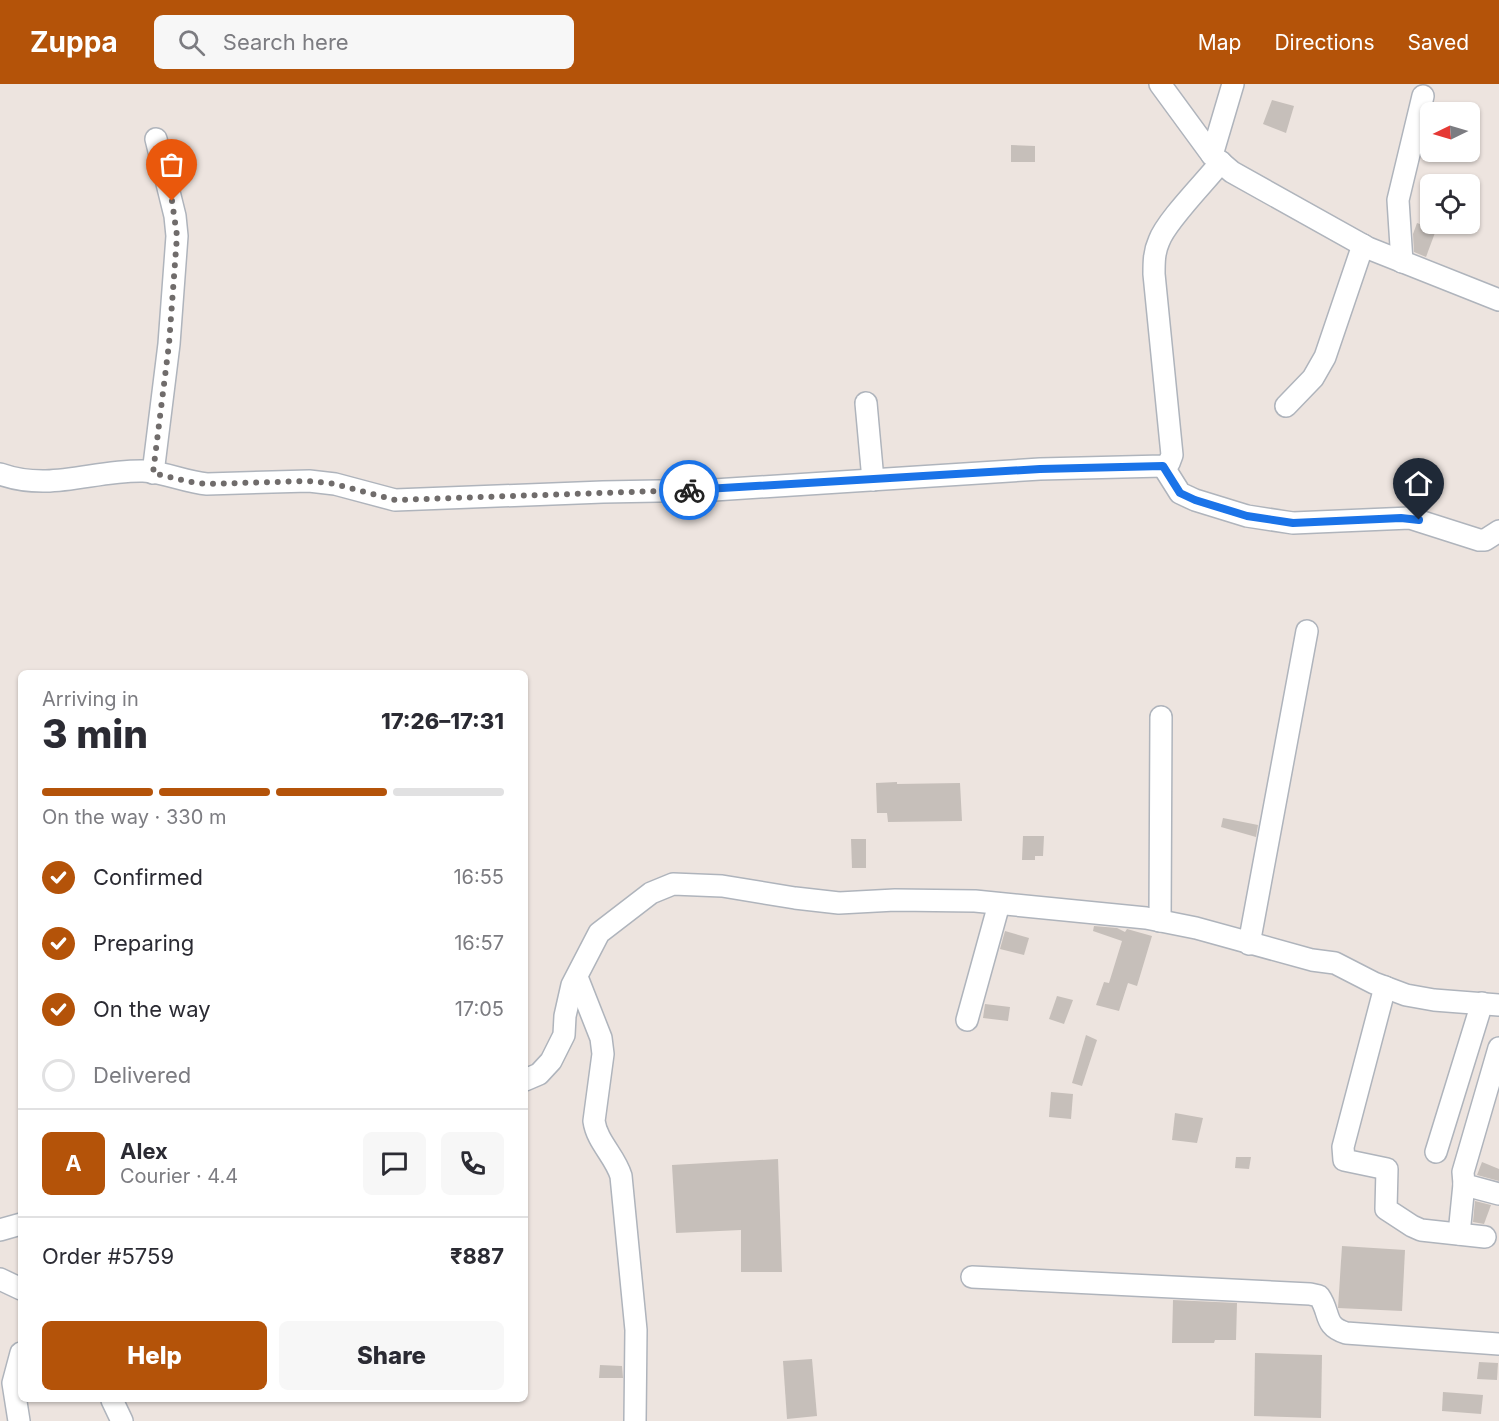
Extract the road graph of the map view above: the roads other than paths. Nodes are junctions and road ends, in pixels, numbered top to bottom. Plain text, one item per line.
1 (1160, 84) edge
2 (1233, 84) edge
3 (1422, 96) dead end
4 (156, 139) dead end
5 (1217, 159) junction
6 (1363, 245) junction
7 (1402, 262) junction
8 (1499, 300) edge
9 (866, 403) dead end
10 (1286, 406) dead end
11 (1163, 466) junction
12 (153, 473) junction
13 (0, 474) edge
14 (873, 480) junction
15 (1499, 531) edge
16 (1307, 632) dead end
17 (1161, 717) dead end
18 (999, 904) junction
19 (1160, 921) junction
20 (1250, 944) junction
21 (577, 977) junction
22 (1385, 987) junction
23 (1491, 1004) edge
24 (967, 1020) dead end
25 (1499, 1048) edge
26 (528, 1079) edge
27 (1436, 1152) dead end
28 (1464, 1184) junction
29 (1499, 1194) edge
30 (18, 1225) edge
31 (0, 1230) edge
32 (1459, 1234) junction
33 (1485, 1237) dead end
34 (972, 1277) dead end
35 (0, 1279) edge
36 (18, 1288) edge
37 (1499, 1344) edge
38 (18, 1364) edge
39 (113, 1402) edge
40 (20, 1421) edge
41 (122, 1421) edge
42 (635, 1421) edge

1 - 5 street
2 - 5 street
3 - 7 street
4 - 12 street
5 - 6 street
5 - 11 street
6 - 7 street
6 - 10 street
7 - 8 street
9 - 14 street
11 - 14 street
11 - 15 street
12 - 13 street
12 - 14 street
16 - 20 street
17 - 19 street
18 - 19 street
18 - 21 street
18 - 24 street
19 - 20 street
20 - 22 street
21 - 26 street
21 - 42 street
22 - 23 street
22 - 32 street
23 - 27 street
25 - 28 street
28 - 29 street
28 - 32 street
30 - 31 street
32 - 33 street
34 - 37 street
35 - 36 street
38 - 40 street
39 - 41 street

